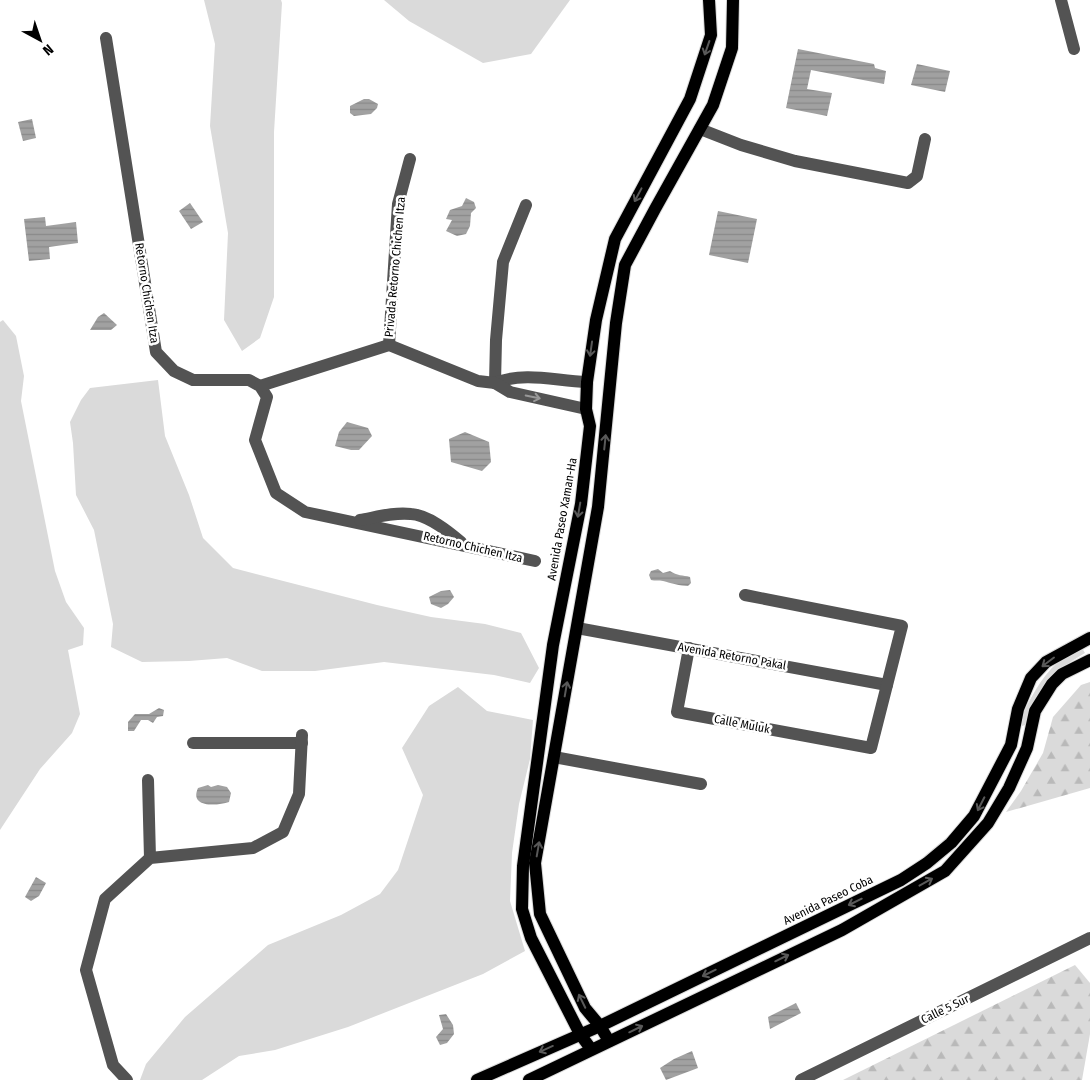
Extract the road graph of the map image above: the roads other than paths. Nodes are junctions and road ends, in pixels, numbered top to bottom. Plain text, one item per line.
1 (709, 0) edge
2 (733, 0) edge
3 (1061, 0) edge
4 (106, 38) dead end
5 (1074, 48) dead end
6 (700, 128) junction
7 (925, 139) dead end
8 (410, 159) dead end
9 (526, 205) dead end
10 (596, 320) junction
11 (616, 323) junction
12 (389, 345) junction
13 (587, 382) junction
14 (495, 384) junction
15 (260, 386) junction
16 (586, 409) junction
17 (353, 521) junction
18 (464, 545) junction
19 (535, 561) dead end
20 (746, 595) dead end
21 (577, 628) junction
22 (1090, 638) edge
23 (689, 648) junction
24 (1090, 660) edge
25 (887, 685) junction
26 (194, 743) dead end
27 (554, 757) junction
28 (996, 773) junction
29 (148, 780) dead end
30 (701, 784) dead end
31 (1009, 788) junction
32 (150, 858) junction
33 (1090, 938) edge
34 (600, 1026) junction
35 (580, 1034) junction
36 (610, 1041) junction
37 (591, 1049) junction
38 (127, 1080) edge
39 (477, 1080) edge
40 (529, 1080) edge
41 (800, 1080) edge

1 -> 10 main road, Avenida Paseo Xaman-Ha
2 - 6 main road
3 - 5 street
4 - 15 street, Retorno Chichen Itza
6 - 7 street
6 - 11 main road
8 - 12 street, Privada Retorno Chichen Itza
9 - 14 street
10 - 11 main road
10 -> 13 main road, Avenida Paseo Xaman-Ha
21 -> 11 main road
12 - 14 street
12 - 15 street
13 - 14 street
13 - 16 main road, Avenida Paseo Xaman-Ha
14 -> 16 street
15 - 17 street, Retorno Chichen Itza
16 -> 35 main road, Avenida Paseo Xaman-Ha
17 - 18 street, Retorno Chichen Itza
17 - 18 street
18 - 19 street, Retorno Chichen Itza
20 - 25 street
21 - 23 street, Avenida Retorno Pakal
27 -> 21 main road
22 -> 28 main road, Avenida Paseo Coba
23 - 25 street, Avenida Retorno Pakal
23 - 25 street, Calle Muluk
24 - 31 main road
26 - 32 street
27 - 30 street
34 -> 27 main road
28 - 31 main road
28 -> 34 main road, Avenida Paseo Coba
29 - 32 street
36 -> 31 main road
32 - 38 street
33 - 41 street, Calle 5 Sur
34 - 35 main road, Avenida Paseo Coba
34 - 36 main road
35 - 37 main road, Avenida Paseo Xaman-Ha
35 -> 39 main road, Avenida Paseo Coba
36 - 37 main road
37 - 40 main road

